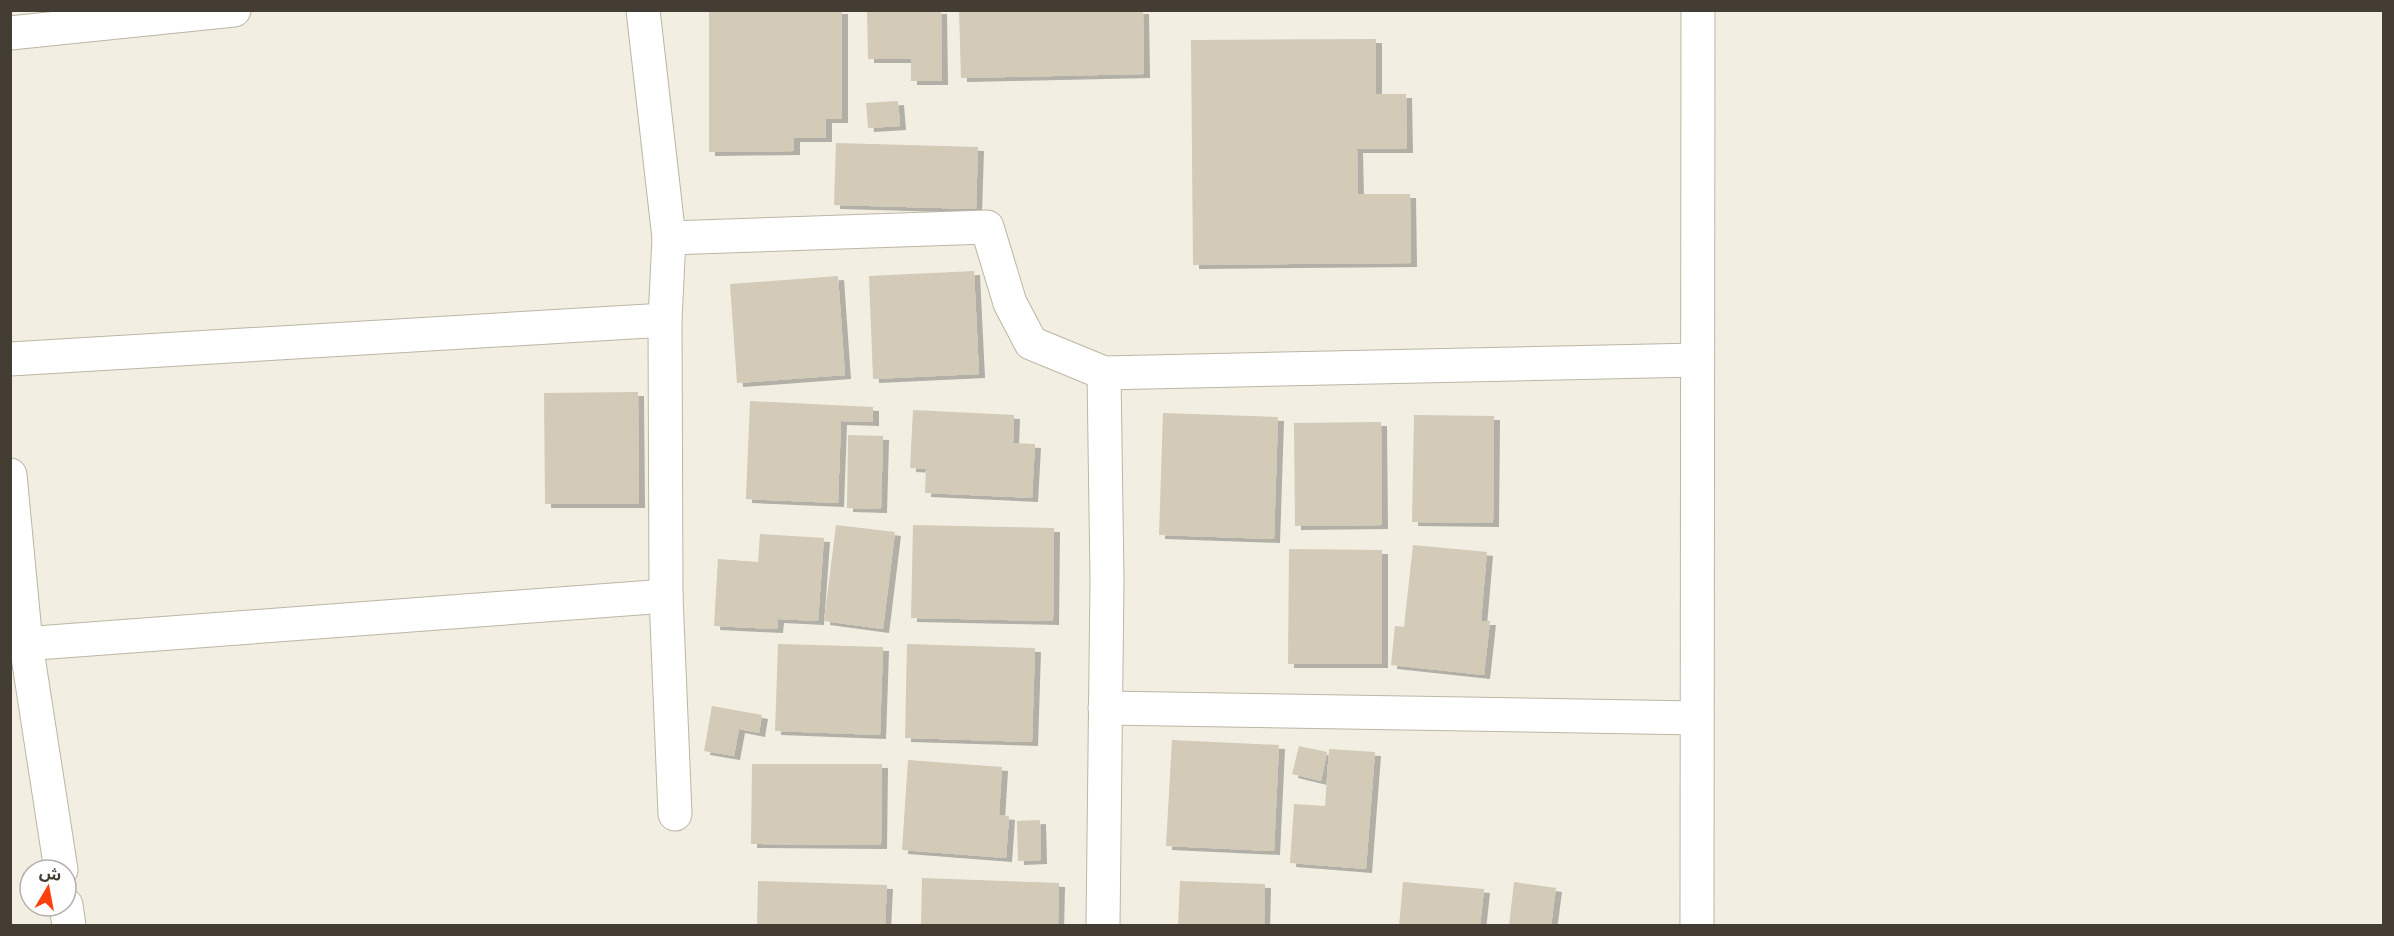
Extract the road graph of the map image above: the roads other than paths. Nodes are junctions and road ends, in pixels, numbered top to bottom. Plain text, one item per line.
1 (234, 10) edge
2 (643, 10) edge
3 (1698, 10) edge
4 (10, 33) edge
5 (669, 238) junction
6 (665, 320) junction
7 (10, 358) edge
8 (1697, 360) junction
9 (1104, 373) junction
10 (10, 475) edge
11 (666, 596) junction
12 (18, 644) edge
13 (1106, 708) junction
14 (1697, 718) junction
15 (675, 814) dead end
16 (59, 858) edge
17 (1103, 926) edge
18 (1697, 926) edge

1 - 4 street
2 - 5 street
3 - 8 street
5 - 6 street
5 - 9 street
6 - 7 street
6 - 11 street
8 - 9 street
8 - 14 street
9 - 13 street
10 - 12 street
11 - 12 street
11 - 15 street
12 - 16 street
13 - 14 street
13 - 17 street
14 - 18 street

